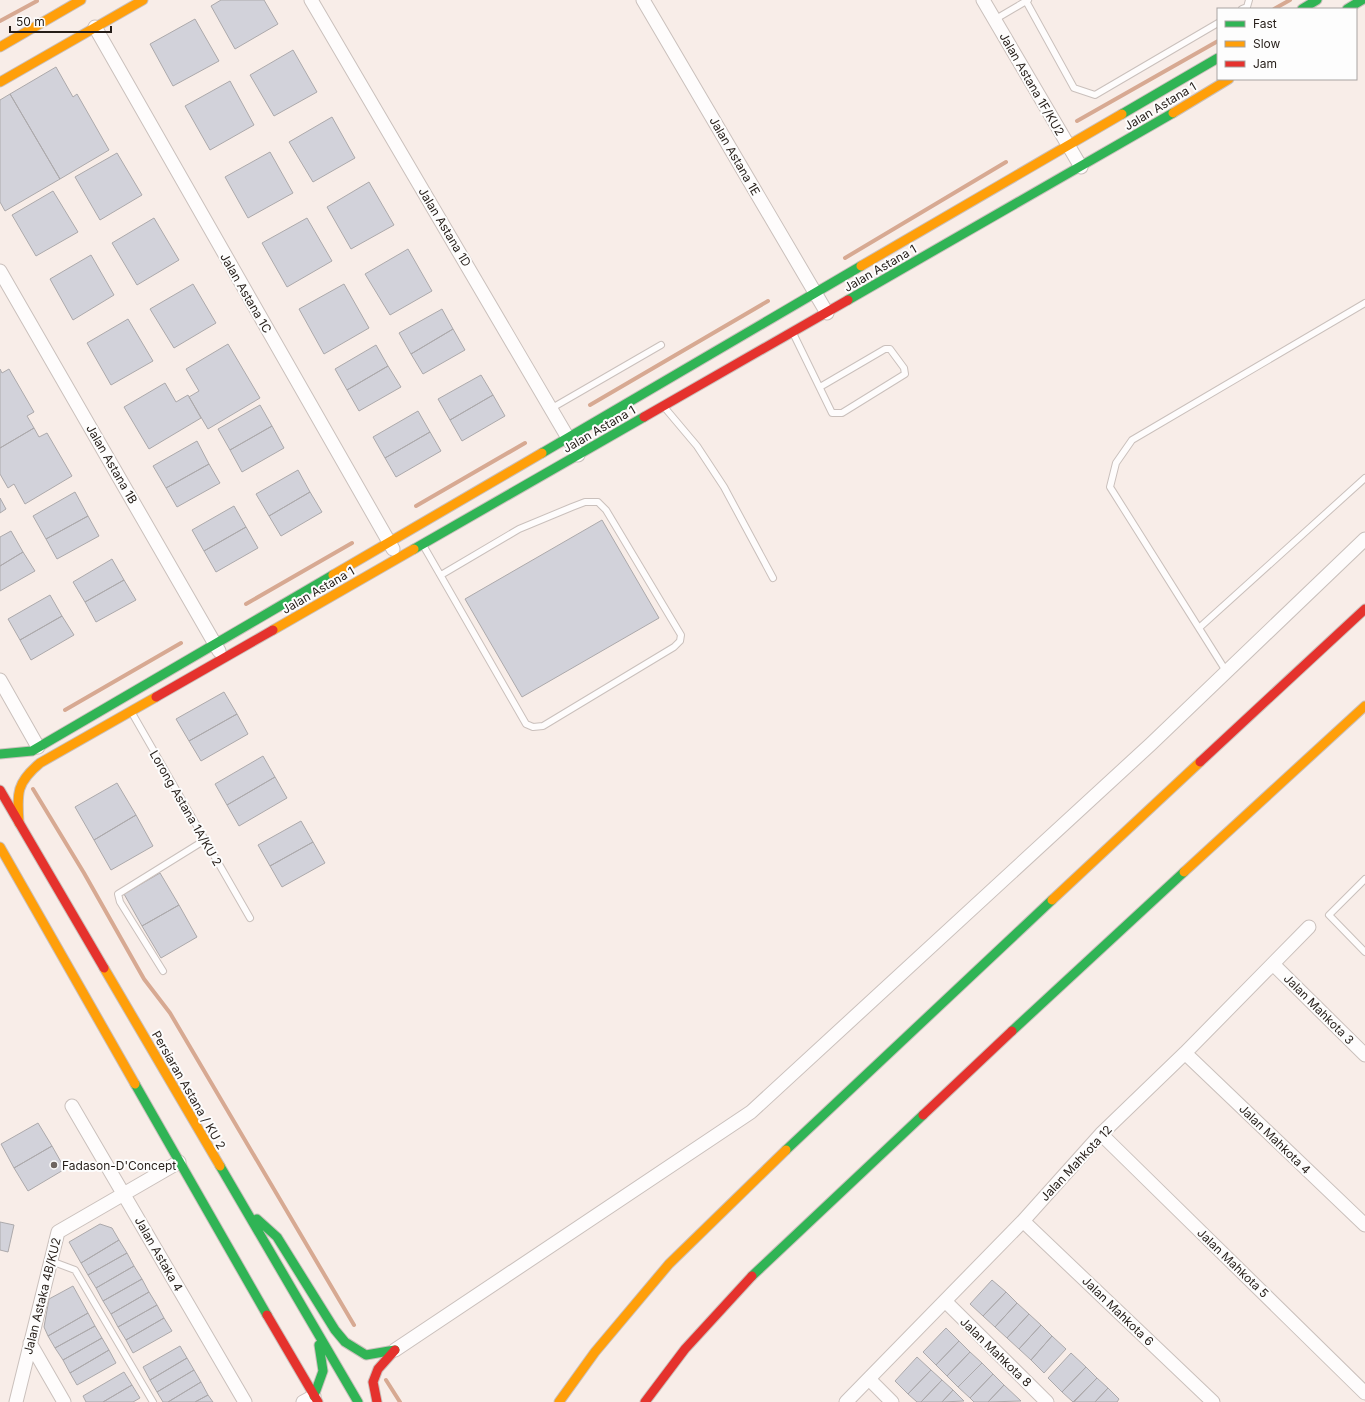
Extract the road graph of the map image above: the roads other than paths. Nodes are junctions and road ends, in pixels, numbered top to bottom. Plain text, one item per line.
1 (143, 0) edge
2 (311, 0) edge
3 (643, 0) edge
4 (983, 0) edge
5 (1249, 0) edge
6 (1317, 0) edge
7 (1362, 0) edge
8 (1027, 1) edge
9 (75, 2) edge
10 (1244, 8) edge
11 (1304, 8) edge
12 (1349, 8) edge
13 (994, 20) junction
14 (1217, 24) edge
15 (95, 27) junction
16 (0, 47) edge
17 (1217, 59) edge
18 (1227, 80) edge
19 (0, 82) edge
20 (1068, 146) junction
21 (1081, 167) junction
22 (0, 271) edge
23 (816, 294) junction
24 (1365, 303) edge
25 (827, 313) junction
26 (793, 332) junction
27 (661, 345) dead end
28 (820, 387) junction
29 (663, 406) junction
30 (552, 408) junction
31 (568, 438) junction
32 (578, 455) junction
33 (1365, 478) edge
34 (1365, 539) edge
35 (389, 542) junction
36 (422, 544) junction
37 (398, 558) junction
38 (441, 575) junction
39 (773, 578) dead end
40 (1365, 609) edge
41 (1199, 628) junction
42 (215, 644) junction
43 (223, 658) junction
44 (1226, 672) junction
45 (0, 680) edge
46 (123, 697) junction
47 (1365, 706) edge
48 (131, 711) junction
49 (38, 747) junction
50 (0, 754) edge
51 (0, 790) edge
52 (19, 823) junction
53 (205, 840) junction
54 (0, 847) edge
55 (1365, 879) edge
56 (250, 918) dead end
57 (1309, 927) dead end
58 (1365, 952) edge
59 (1273, 964) junction
60 (163, 971) dead end
61 (1185, 1053) junction
62 (1365, 1055) edge
63 (72, 1106) dead end
64 (1101, 1134) junction
65 (179, 1162) junction
66 (124, 1194) junction
67 (245, 1208) junction
68 (1363, 1220) edge
69 (1023, 1221) junction
70 (51, 1261) junction
71 (945, 1301) junction
72 (314, 1327) junction
73 (30, 1343) junction
74 (395, 1350) junction
75 (869, 1379) junction
76 (1365, 1394) edge
77 (312, 1400) edge
78 (1209, 1400) edge
79 (16, 1402) edge
80 (64, 1402) edge
81 (153, 1402) edge
82 (245, 1402) edge
83 (358, 1402) edge
84 (377, 1402) edge
85 (559, 1402) edge
86 (645, 1402) edge
87 (846, 1402) edge
88 (892, 1402) edge
89 (1047, 1402) edge
90 (1359, 1402) edge

1 - 15 main road
2 - 30 street, Jalan Astana 1D
3 - 23 street, Jalan Astana 1E
4 - 13 street, Jalan Astana 1F/KU2
5 - 10 lane
6 - 11 main road
7 - 12 main road
8 - 13 lane
8 - 14 lane
9 - 16 main road
13 - 20 street, Jalan Astana 1F/KU2
15 - 19 main road
15 - 35 street, Jalan Astana 1C
17 - 20 main road, Jalan Astana 1
18 - 21 main road, Jalan Astana 1
20 - 21 street, Jalan Astana 1F/KU2
20 - 23 main road, Jalan Astana 1
21 - 25 main road, Jalan Astana 1
22 - 42 street, Jalan Astana 1B
23 - 25 street, Jalan Astana 1E
23 - 31 main road, Jalan Astana 1
24 - 41 lane
25 - 26 main road, Jalan Astana 1
26 - 28 lane
26 - 29 main road, Jalan Astana 1
27 - 30 lane
28 - 28 lane
29 - 32 main road, Jalan Astana 1
29 - 39 lane
30 - 31 street, Jalan Astana 1D
31 - 32 street, Jalan Astana 1D
31 - 35 main road, Jalan Astana 1
32 - 36 main road, Jalan Astana 1
33 - 41 lane
34 - 44 street
35 - 37 street, Jalan Astana 1C
35 - 42 main road, Jalan Astana 1
36 - 37 main road, Jalan Astana 1
36 - 38 lane
37 - 43 main road, Jalan Astana 1
38 - 38 lane
40 - 85 main road
41 - 44 lane
42 - 43 street, Jalan Astana 1B
42 - 46 main road, Jalan Astana 1
43 - 48 main road, Jalan Astana 1
44 - 74 street
45 - 49 street
46 - 48 lane, Lorong Astana 1A/KU 2
46 - 49 main road, Jalan Astana 1
47 - 86 main road
48 - 52 main road, Jalan Astana 1
48 - 53 lane, Lorong Astana 1A/KU 2
49 - 50 main road, Jalan Astana 1
51 - 52 main road, Persiaran Astana / KU 2
52 - 67 main road, Persiaran Astana / KU 2
53 - 56 lane, Lorong Astana 1A/KU 2
53 - 60 lane
54 - 65 main road
55 - 58 lane
57 - 59 street, Jalan Mahkota 12
59 - 61 street, Jalan Mahkota 12
59 - 62 street, Jalan Mahkota 3
61 - 64 street, Jalan Mahkota 12
61 - 68 street, Jalan Mahkota 4
63 - 66 street, Jalan Astaka 4
64 - 69 street, Jalan Mahkota 12
64 - 76 street, Jalan Mahkota 5
65 - 66 street, Jalan Astaka 4B/KU2
65 - 77 main road
66 - 70 street, Jalan Astaka 4B/KU2
66 - 82 street, Jalan Astaka 4
67 - 72 main road, Persiaran Astana / KU 2
67 - 74 main road
69 - 71 street, Jalan Mahkota 12
69 - 78 street, Jalan Mahkota 6
70 - 73 street, Jalan Astaka 4B/KU2
70 - 81 lane
71 - 75 street, Jalan Mahkota 12
71 - 89 street, Jalan Mahkota 8
72 - 77 main road
72 - 83 main road, Persiaran Astana / KU 2
73 - 79 street, Jalan Astaka 4B/KU2
73 - 80 street
74 - 84 main road
75 - 87 street, Jalan Mahkota 12
75 - 88 street
76 - 90 street

